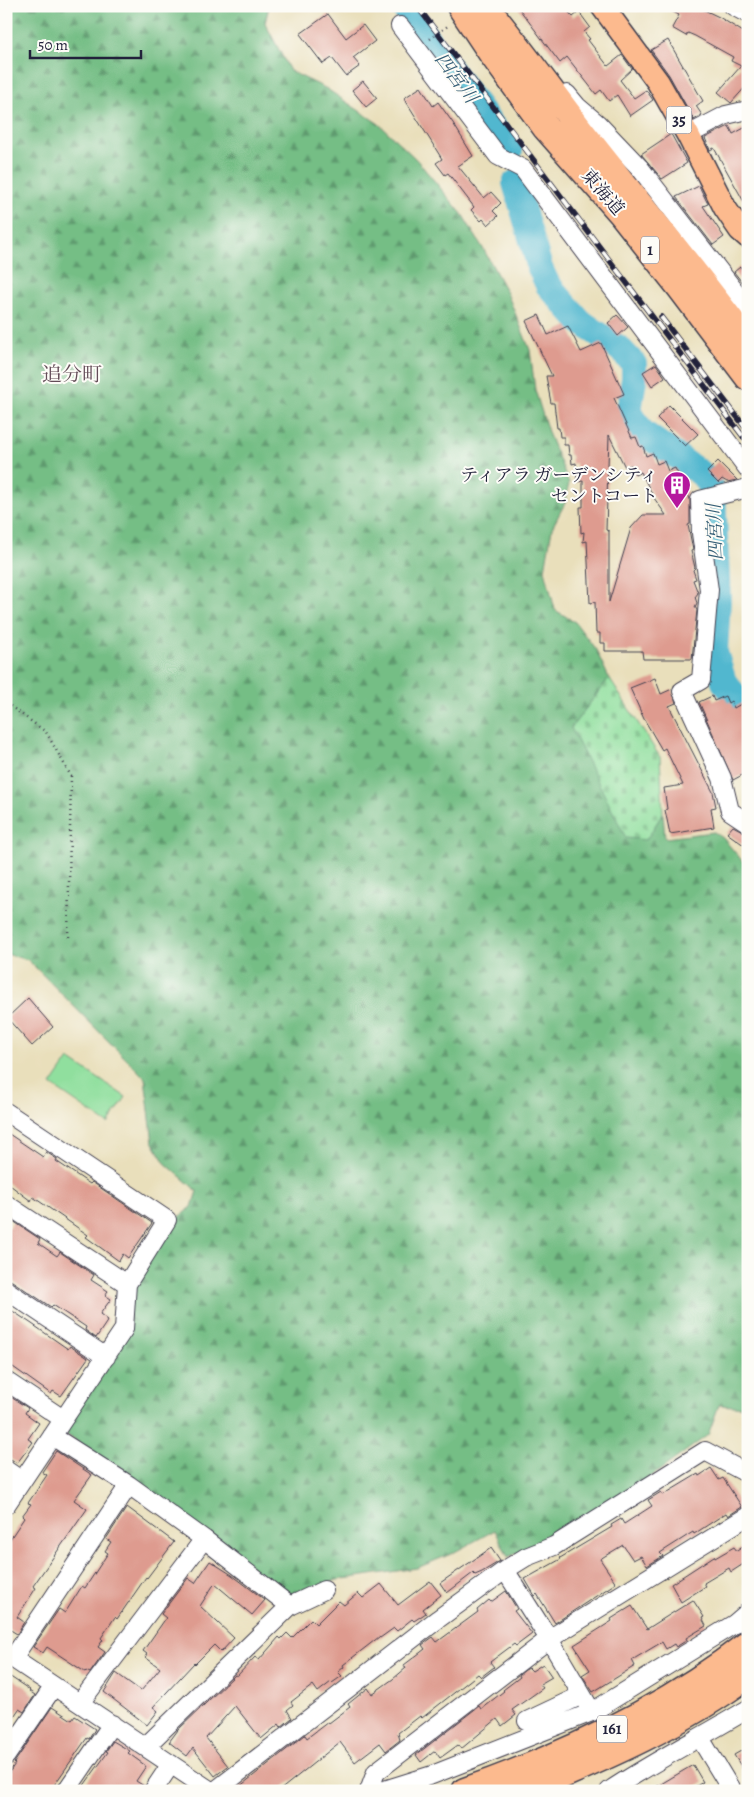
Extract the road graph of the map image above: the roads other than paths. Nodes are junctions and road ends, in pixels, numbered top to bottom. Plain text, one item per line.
1 (460, 6) edge
2 (602, 6) edge
3 (734, 6) edge
4 (490, 12) edge
5 (748, 14) edge
6 (400, 26) dead end
7 (516, 44) junction
8 (508, 75) junction
9 (748, 110) edge
10 (688, 136) junction
11 (748, 237) edge
12 (748, 308) edge
13 (748, 343) edge
14 (748, 377) edge
15 (748, 469) edge
16 (748, 488) edge
17 (748, 823) edge
18 (6, 1112) edge
19 (6, 1204) edge
20 (127, 1284) junction
21 (6, 1290) edge
22 (106, 1356) junction
23 (6, 1381) edge
24 (64, 1419) junction
25 (52, 1436) junction
26 (6, 1470) edge
27 (748, 1474) edge
28 (22, 1480) junction
29 (129, 1485) junction
30 (6, 1505) edge
31 (748, 1516) edge
32 (204, 1539) junction
33 (504, 1570) junction
34 (324, 1590) dead end
35 (290, 1606) junction
36 (748, 1612) edge
37 (549, 1639) junction
38 (748, 1644) edge
39 (10, 1656) edge
40 (748, 1675) edge
41 (54, 1686) junction
42 (748, 1690) edge
43 (582, 1695) junction
44 (80, 1703) junction
45 (748, 1709) edge
46 (592, 1712) junction
47 (527, 1721) dead end
48 (674, 1723) junction
49 (112, 1724) junction
50 (700, 1738) junction
51 (145, 1746) junction
52 (6, 1756) edge
53 (171, 1764) junction
54 (635, 1784) edge
55 (66, 1791) edge
56 (153, 1791) edge
57 (211, 1791) edge
58 (215, 1791) edge
59 (369, 1791) edge
60 (381, 1791) edge
61 (464, 1791) edge
62 (526, 1791) edge
63 (609, 1791) edge
64 (732, 1791) edge

1 - 8 highway, 東海道 / 1
2 - 10 main road, 35
3 - 5 street
4 - 7 highway, 東海道 / 1
4 - 12 street
6 - 15 street
7 - 8 highway, 1
7 - 13 highway, 東海道 / 1
8 - 14 highway, 東海道 / 1
9 - 10 street
10 - 11 main road, 35
16 - 17 street
18 - 20 street
19 - 20 street
20 - 22 street
21 - 22 street
22 - 24 street
23 - 24 street
24 - 25 street
25 - 28 street
25 - 29 street
26 - 28 street
27 - 33 street
28 - 30 street
29 - 32 street
29 - 39 street
31 - 37 street
32 - 35 street
32 - 44 street
33 - 37 street
33 - 58 street
34 - 35 street
35 - 51 street
36 - 46 street
37 - 43 street
37 - 59 street
38 - 61 highway, 161
39 - 41 street
40 - 48 highway, 161
41 - 44 street
41 - 52 street
42 - 48 highway
43 - 46 street
43 - 47 street
44 - 49 street
45 - 50 street
46 - 60 street
48 - 62 highway, 161
49 - 51 street
49 - 55 street
50 - 54 street
50 - 64 street
51 - 53 street
53 - 56 street
53 - 57 street
54 - 63 street

